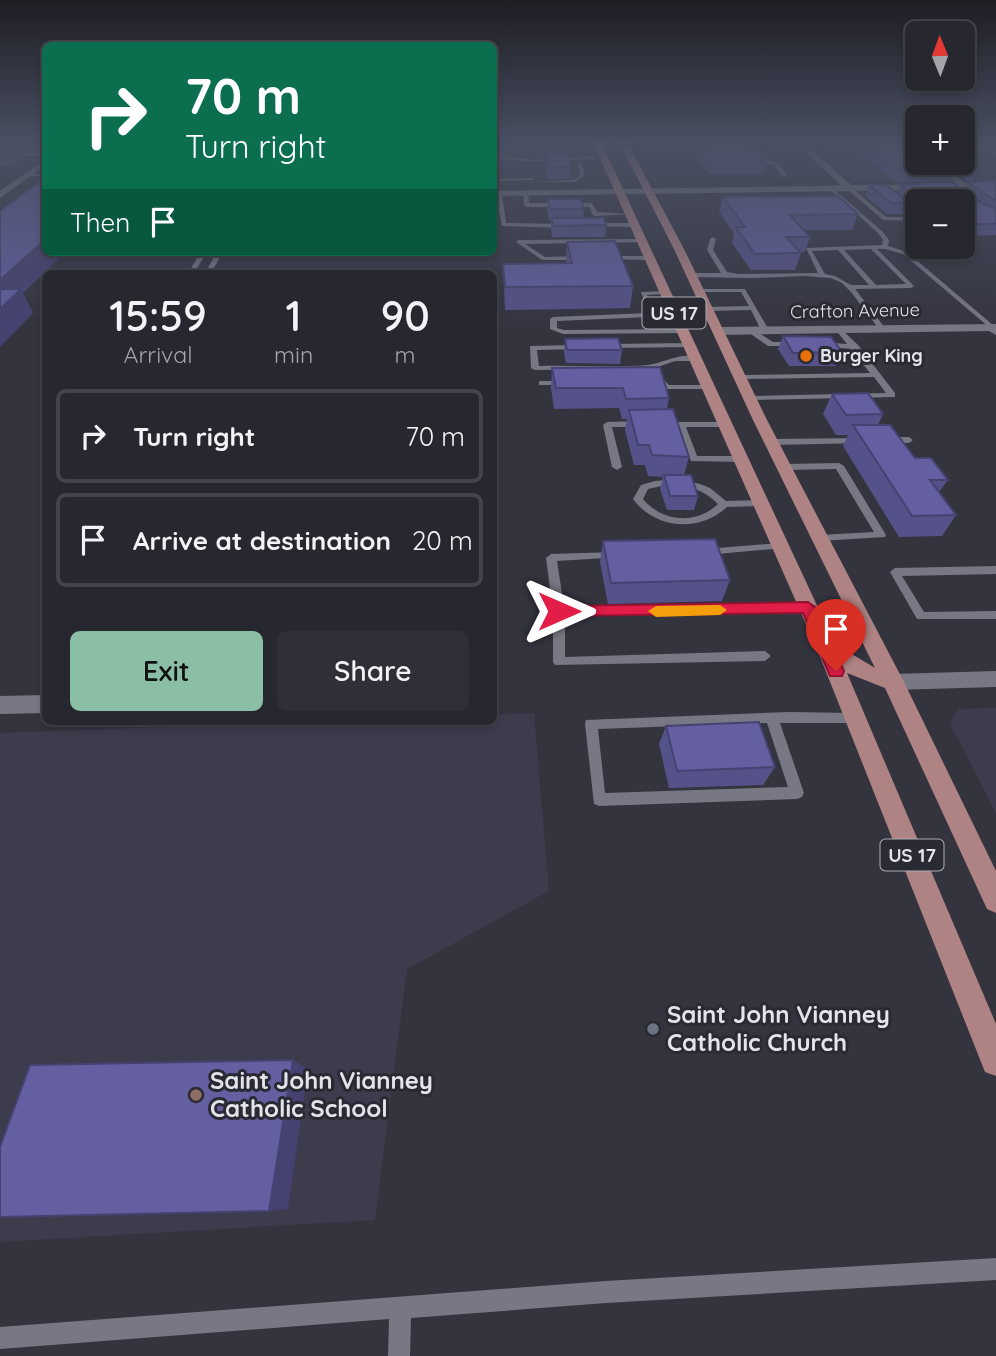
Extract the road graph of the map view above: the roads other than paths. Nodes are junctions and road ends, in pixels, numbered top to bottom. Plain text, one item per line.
1 (499, 205) edge
2 (592, 205) edge
3 (625, 205) edge
4 (657, 205) edge
5 (850, 205) edge
6 (869, 205) edge
7 (631, 219) junction
8 (905, 219) edge
9 (605, 225) junction
10 (517, 226) junction
11 (713, 239) dead end
12 (612, 241) junction
13 (640, 241) junction
14 (519, 242) junction
15 (885, 247) junction
16 (874, 248) junction
17 (840, 249) junction
18 (583, 258) edge
19 (596, 258) edge
20 (648, 258) junction
21 (544, 259) junction
22 (548, 272) edge
23 (691, 275) junction
24 (728, 275) junction
25 (823, 276) junction
26 (874, 286) junction
27 (849, 287) junction
28 (698, 290) junction
29 (664, 293) junction
30 (753, 308) junction
31 (707, 309) junction
32 (652, 315) junction
33 (682, 328) junction
34 (881, 328) junction
35 (839, 329) junction
36 (994, 329) edge
37 (751, 330) junction
38 (765, 330) junction
39 (718, 331) junction
40 (691, 345) junction
41 (597, 346) edge
42 (584, 347) edge
43 (855, 347) junction
44 (697, 359) junction
45 (877, 375) junction
46 (740, 377) junction
47 (583, 382) edge
48 (636, 382) edge
49 (542, 383) dead end
50 (710, 387) junction
51 (750, 398) junction
52 (681, 424) junction
53 (726, 424) junction
54 (909, 440) dead end
55 (772, 442) junction
56 (743, 459) junction
57 (617, 467) dead end
58 (785, 467) junction
59 (762, 503) junction
60 (724, 504) junction
61 (820, 538) junction
62 (781, 546) junction
63 (689, 552) edge
64 (634, 555) edge
65 (996, 570) edge
66 (808, 608) junction
67 (559, 611) junction
68 (996, 615) edge
69 (827, 649) junction
70 (765, 656) dead end
71 (996, 679) edge
72 (892, 682) junction
73 (42, 704) edge
74 (0, 705) edge
75 (855, 718) junction
76 (772, 719) junction
77 (996, 900) edge
78 (996, 1061) edge
79 (996, 1269) edge
80 (400, 1307) junction
81 (0, 1338) edge
82 (399, 1356) edge

1 - 10 lane
2 - 7 lane
3 - 7 main road, US 17
4 - 23 main road, US 17
5 - 15 lane
6 - 8 lane
7 - 9 lane
7 - 13 main road, US 17
9 - 10 lane
9 - 12 lane
10 - 14 lane
11 - 24 lane
12 - 13 lane
12 - 14 lane
13 - 20 main road, US 17
14 - 21 lane
15 - 16 lane
15 - 36 lane
16 - 17 lane
16 - 26 lane
17 - 25 lane
17 - 26 lane
18 - 21 lane
19 - 20 lane
20 - 29 main road, US 17
21 - 22 lane
23 - 24 lane
23 - 28 main road, US 17
24 - 25 lane
25 - 27 lane
26 - 27 lane
27 - 34 lane
28 - 30 lane
28 - 31 main road, US 17
29 - 32 lane
29 - 33 main road, US 17
30 - 31 lane
30 - 38 lane
31 - 39 main road, US 17
32 - 33 lane
32 - 33 lane
33 - 40 main road, US 17
34 - 35 street, Crafton Avenue
34 - 36 street, Crafton Avenue
35 - 38 street, Crafton Avenue
35 - 43 lane
37 - 38 street, Crafton Avenue
37 - 39 street, Crafton Avenue
37 - 43 lane
39 - 46 main road, US 17
40 - 41 lane
40 - 44 main road, US 17
42 - 44 lane
43 - 45 lane
44 - 50 main road, US 17
45 - 46 lane
45 - 51 lane
46 - 51 main road, US 17
47 - 49 lane
48 - 50 lane
50 - 53 main road, US 17
51 - 55 main road, US 17
52 - 53 lane
52 - 56 lane
52 - 57 lane
53 - 56 main road, US 17
54 - 55 lane
55 - 58 main road, US 17
56 - 59 main road, US 17
58 - 61 main road, US 17
58 - 61 lane
59 - 60 lane
59 - 62 main road, US 17
60 - 60 lane
61 - 72 main road, US 17
62 - 63 lane
62 - 66 main road, US 17
64 - 67 lane
65 - 68 lane
66 - 67 lane
66 - 69 main road, US 17
67 - 70 lane
69 - 72 main road
69 - 75 main road, US 17
71 - 72 street
72 - 77 main road, US 17
73 - 74 street
75 - 76 lane
75 - 78 main road, US 17
76 - 76 lane
79 - 80 lane
80 - 81 lane
80 - 82 lane

